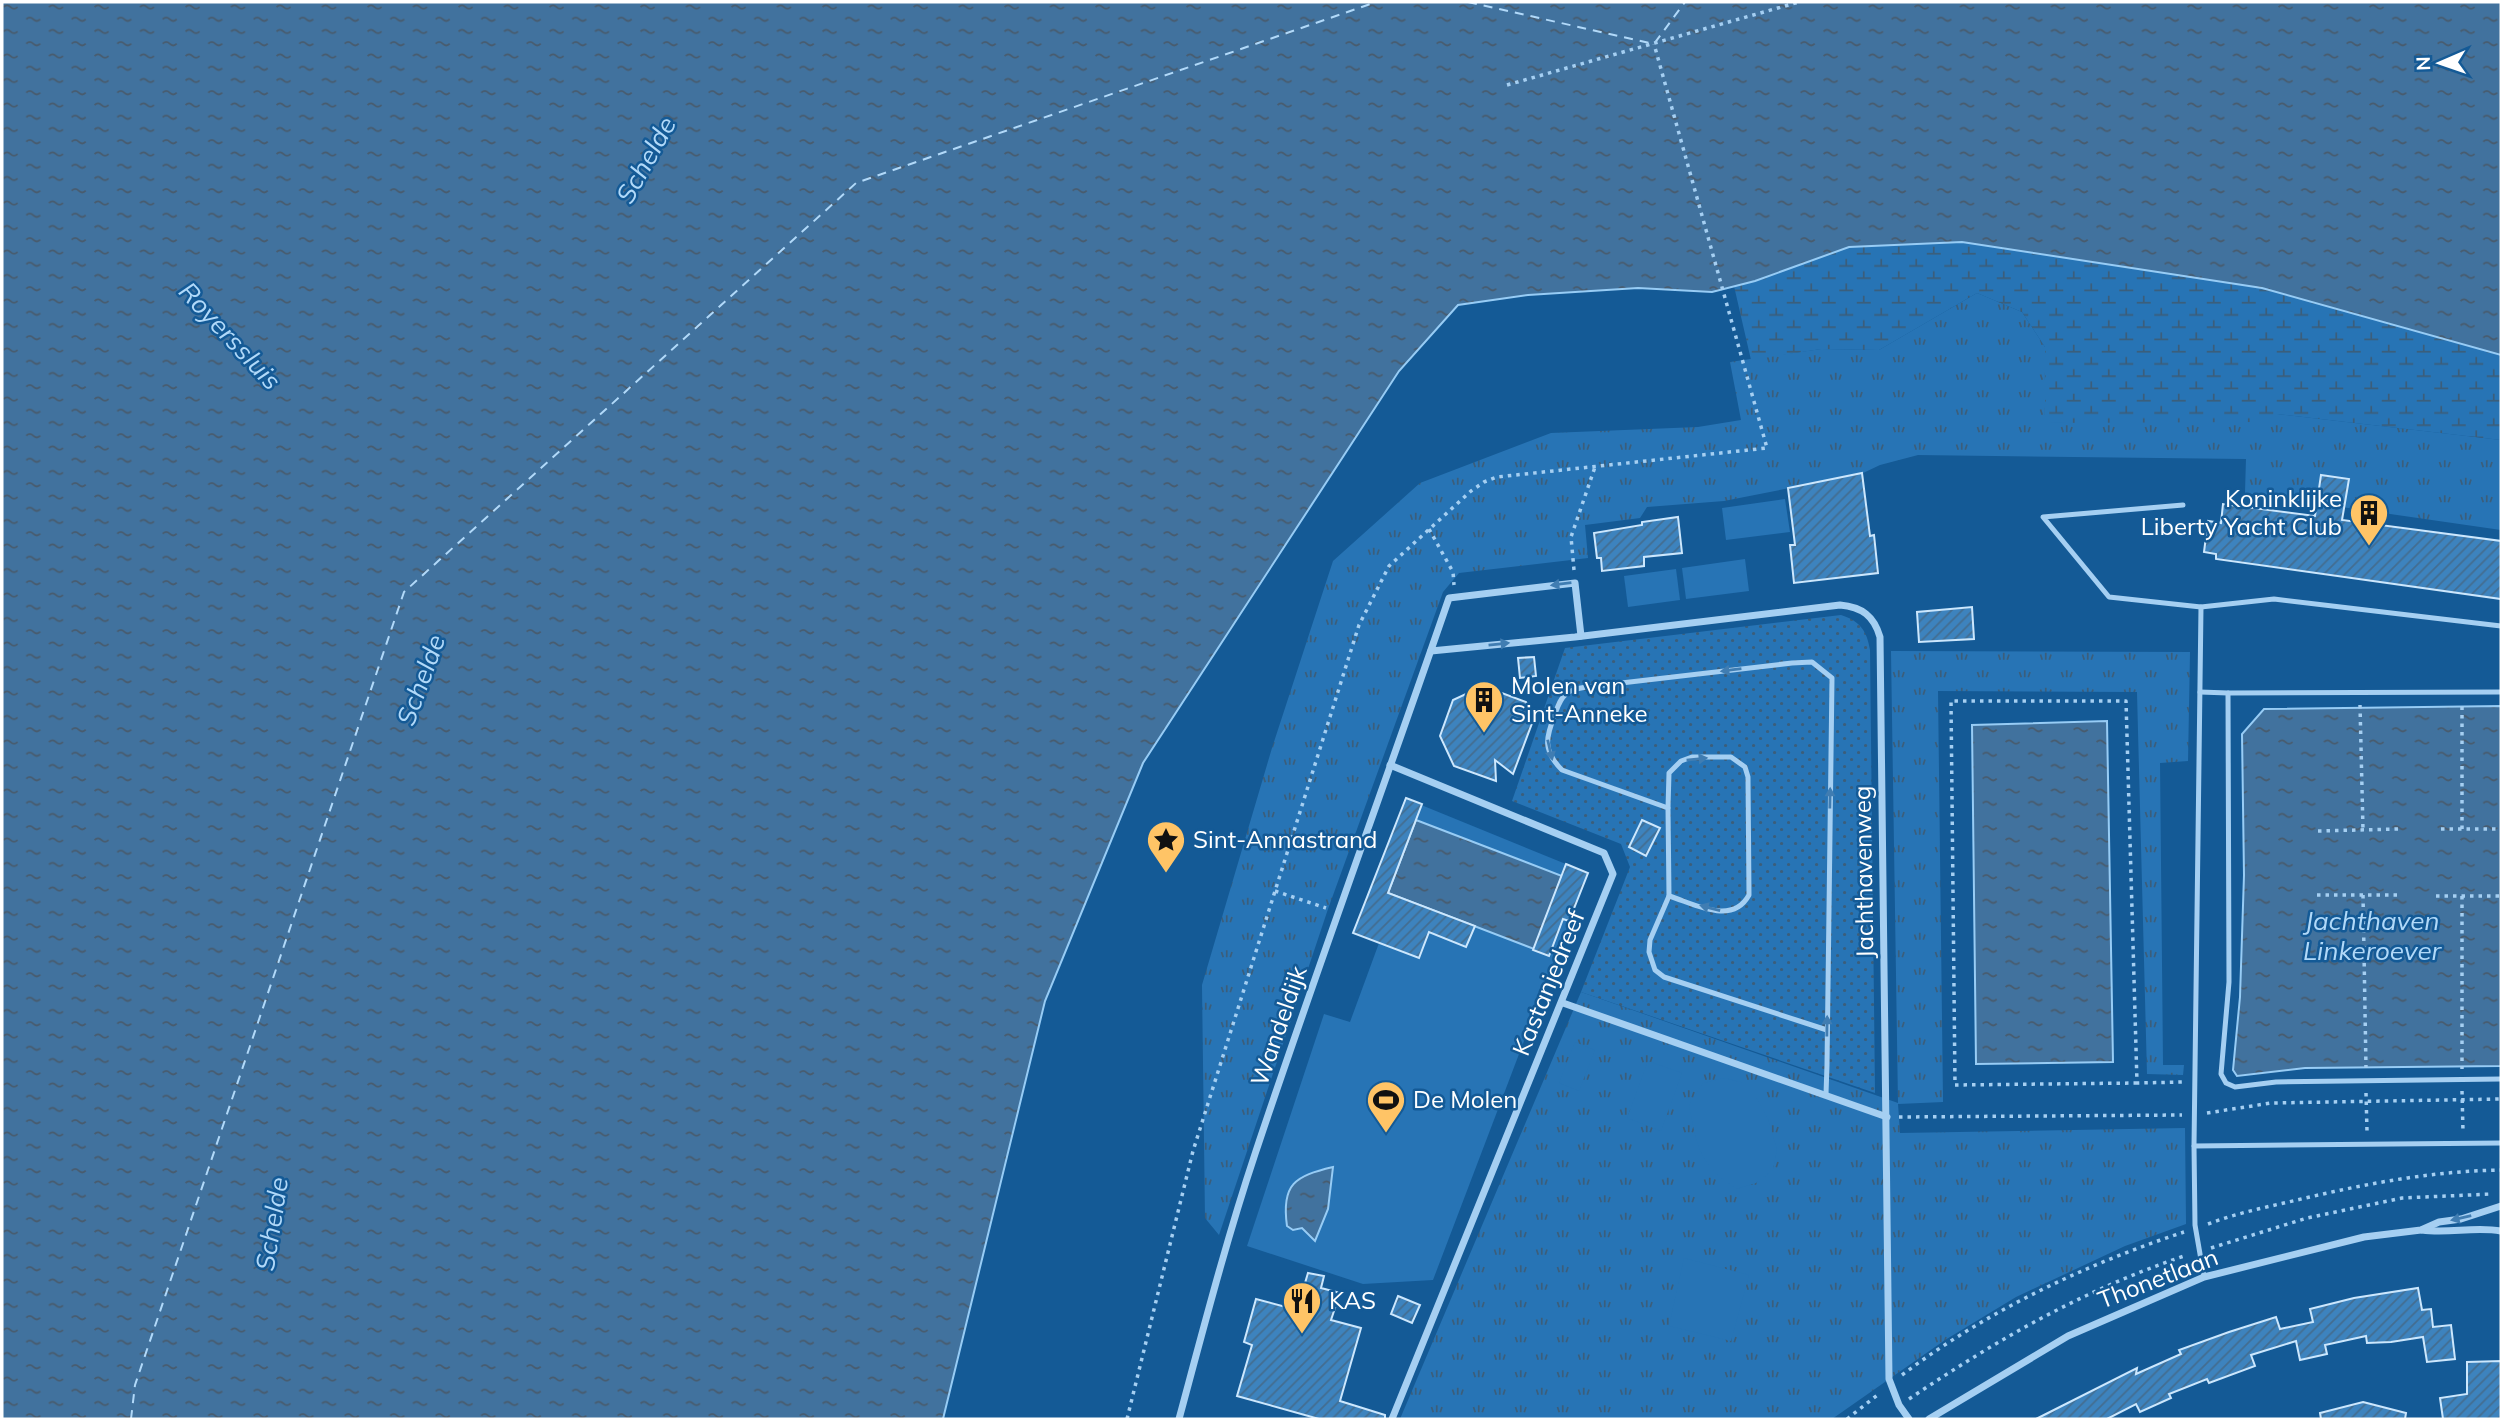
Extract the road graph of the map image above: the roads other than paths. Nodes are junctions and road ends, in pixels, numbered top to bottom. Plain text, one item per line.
1 (2183, 505) dead end
2 (2201, 607) junction
3 (2501, 626) edge
4 (1581, 636) junction
5 (1431, 651) junction
6 (2200, 692) junction
7 (2501, 692) edge
8 (2228, 693) junction
9 (1390, 765) junction
10 (1668, 808) junction
11 (1669, 895) junction
12 (1563, 1003) junction
13 (1827, 1030) junction
14 (2501, 1079) edge
15 (1826, 1094) junction
16 (1887, 1117) junction
17 (2501, 1143) edge
18 (2194, 1146) junction
19 (2501, 1206) edge
20 (2421, 1230) junction
21 (2501, 1231) edge
22 (2204, 1277) junction
23 (1180, 1419) edge
24 (1392, 1419) edge
25 (1909, 1419) edge
26 (1929, 1419) edge

1 - 2 lane
2 - 3 lane
2 - 6 lane
5 -> 4 street, Jachthavenweg
4 -> 5 street
4 - 16 street, Jachthavenweg
5 - 9 street, Wandeldijk
6 - 8 lane
6 - 18 lane
7 - 8 lane
8 - 14 lane
9 - 12 street, Kastanjedreef
9 - 23 street, Wandeldijk
10 - 11 lane
10 -> 11 lane
13 -> 10 lane
11 - 13 lane
12 - 15 street
12 - 24 street, Kastanjedreef
13 - 15 lane
15 - 16 street
16 - 25 street, Jachthavenweg
17 - 18 lane
18 - 22 lane
19 -> 20 street, Thonetlaan
20 - 21 street, Thonetlaan
20 - 22 street, Thonetlaan
22 - 26 street, Thonetlaan

